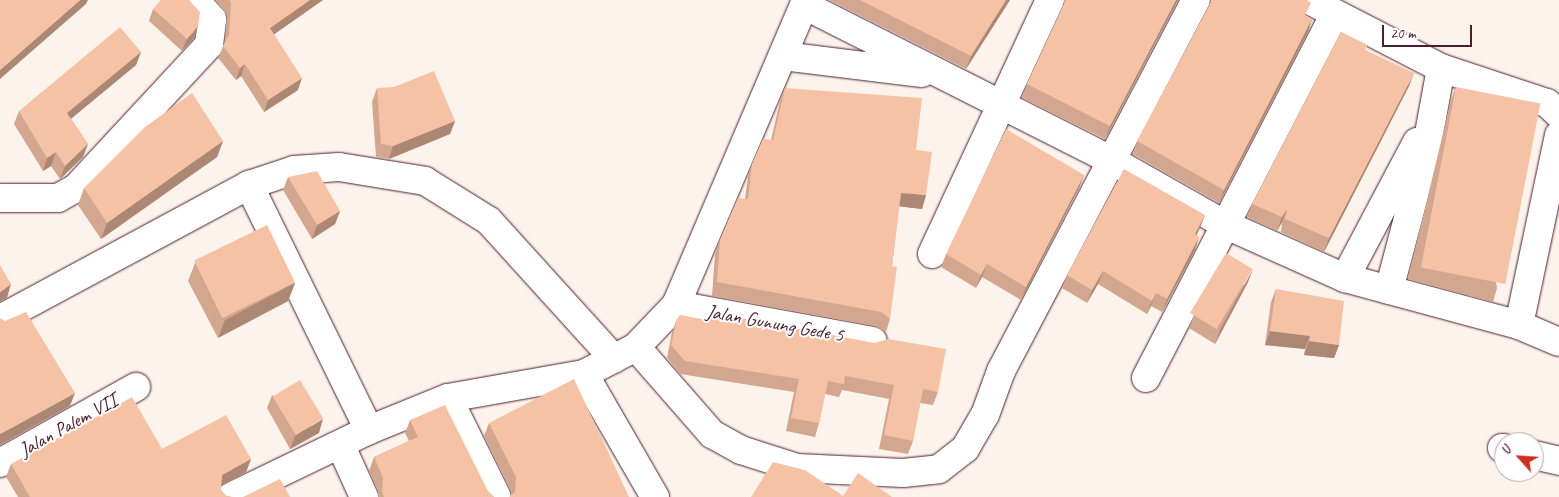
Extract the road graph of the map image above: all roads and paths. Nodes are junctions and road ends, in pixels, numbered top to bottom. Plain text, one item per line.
1 (195, 0) edge
2 (1050, 0) edge
3 (1196, 0) edge
4 (1309, 0) edge
5 (805, 3) edge
6 (1334, 15) junction
7 (783, 56) junction
8 (1442, 68) junction
9 (941, 75) junction
10 (1001, 106) junction
11 (1559, 114) edge
12 (1431, 116) junction
13 (1559, 136) edge
14 (1112, 161) junction
15 (249, 185) junction
16 (0, 198) edge
17 (1224, 224) junction
18 (932, 254) dead end
19 (1345, 278) junction
20 (1389, 290) junction
21 (676, 305) junction
22 (0, 319) edge
23 (1519, 325) junction
24 (874, 341) edge
25 (1559, 342) edge
26 (625, 353) junction
27 (584, 374) junction
28 (1146, 378) dead end
29 (136, 387) dead end
30 (448, 398) junction
31 (369, 430) junction
32 (341, 446) junction
33 (1544, 457) edge
34 (1559, 461) edge
35 (0, 463) edge
36 (230, 497) edge
37 (364, 497) edge
38 (497, 497) edge
39 (655, 497) edge

1 - 16 street
2 - 10 street
3 - 14 street
4 - 6 street
5 - 7 street
5 - 9 street
6 - 8 street
6 - 17 street
7 - 9 street
7 - 21 street
8 - 11 street
8 - 12 street
9 - 10 street
10 - 14 street
10 - 18 street
12 - 19 street
12 - 20 street
13 - 23 street
14 - 17 street
14 - 26 street
15 - 22 street
15 - 26 street
15 - 31 street
17 - 19 street
17 - 28 street
19 - 20 street
20 - 23 street
21 - 24 street, Jalan Gunung Gede 5
21 - 26 street
23 - 25 street
26 - 27 street
27 - 30 street
27 - 39 street
29 - 35 street, Jalan Palem VII
30 - 31 street
30 - 38 street
31 - 32 street
32 - 36 street
32 - 37 street
33 - 34 street

